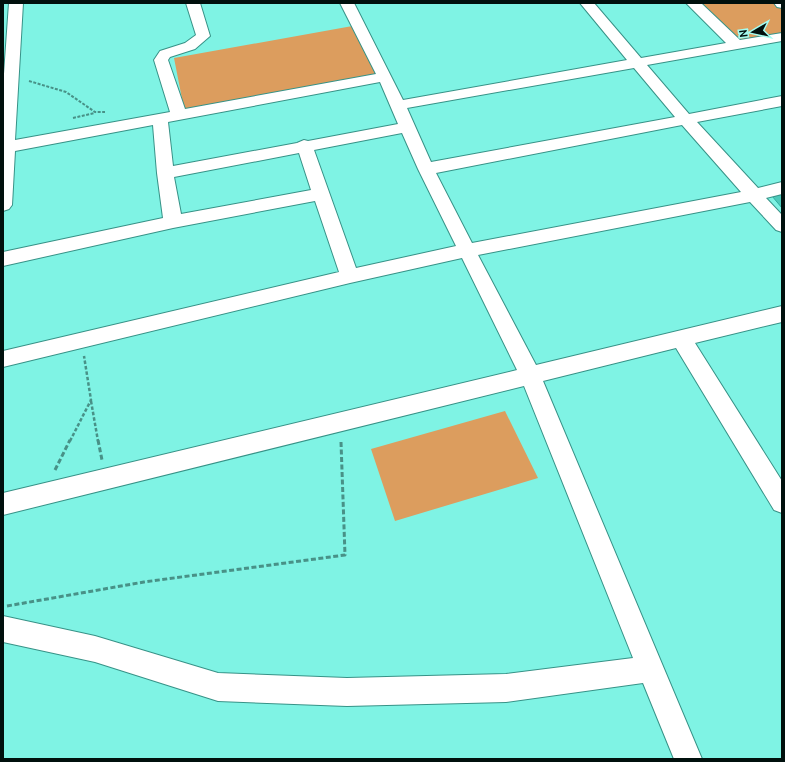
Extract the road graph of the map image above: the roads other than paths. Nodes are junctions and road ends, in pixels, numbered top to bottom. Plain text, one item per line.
1 (16, 3) edge
2 (193, 3) edge
3 (347, 3) edge
4 (586, 3) edge
5 (693, 3) edge
6 (782, 37) edge
7 (737, 45) junction
8 (636, 62) junction
9 (385, 77) junction
10 (782, 100) edge
11 (398, 105) junction
12 (179, 115) junction
13 (160, 119) junction
14 (686, 120) junction
15 (408, 127) junction
16 (6, 137) edge
17 (304, 145) junction
18 (426, 169) junction
19 (165, 172) junction
20 (782, 188) edge
21 (320, 194) junction
22 (754, 195) junction
23 (3, 205) edge
24 (173, 222) junction
25 (782, 226) edge
26 (468, 250) junction
27 (3, 259) edge
28 (350, 276) junction
29 (782, 314) edge
30 (681, 338) junction
31 (3, 359) edge
32 (530, 375) junction
33 (782, 502) edge
34 (3, 504) edge
35 (3, 629) edge
36 (651, 669) junction
37 (688, 759) edge

1 - 16 street
2 - 12 street
3 - 9 street
4 - 8 street
5 - 7 street
6 - 7 street
7 - 8 street
8 - 11 street
8 - 14 street
9 - 11 street
9 - 12 street
10 - 14 street
11 - 15 street
12 - 13 street
13 - 16 street
13 - 19 street
14 - 18 street
14 - 22 street
15 - 17 street
15 - 18 street
16 - 23 street
17 - 19 street
17 - 21 street
18 - 26 street
19 - 24 street
20 - 22 street
21 - 24 street
21 - 28 street
22 - 25 street
22 - 26 street
24 - 27 street
26 - 28 street
26 - 32 street
28 - 31 street
29 - 30 street
30 - 32 street
30 - 33 street
32 - 34 street
32 - 36 street
35 - 36 street
36 - 37 street

